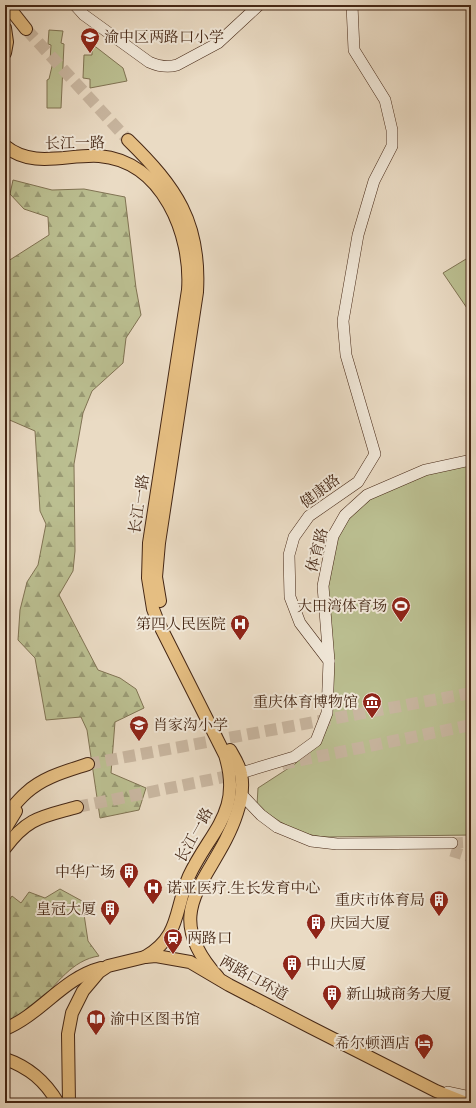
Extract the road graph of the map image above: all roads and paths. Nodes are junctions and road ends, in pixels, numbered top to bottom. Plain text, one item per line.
1 (7, 5) edge
2 (75, 5) edge
3 (259, 5) edge
4 (352, 5) edge
5 (6, 30) edge
6 (5, 53) edge
7 (5, 146) edge
8 (111, 158) junction
9 (471, 460) edge
10 (329, 662) junction
11 (88, 764) tunnel mouth
12 (241, 773) junction
13 (26, 792) junction
14 (242, 795) junction
15 (5, 803) edge
16 (77, 807) tunnel mouth
17 (5, 816) edge
18 (5, 829) edge
19 (451, 847) tunnel mouth
20 (5, 848) edge
21 (191, 910) junction
22 (176, 917) junction
23 (145, 957) junction
24 (108, 966) junction
25 (218, 977) junction
26 (5, 1029) edge
27 (5, 1059) edge
28 (436, 1091) junction
29 (471, 1097) edge
30 (56, 1099) edge
31 (69, 1103) edge
32 (441, 1103) edge
33 (466, 1103) edge

1 - 5 main road
2 - 3 street
4 - 10 street, 健康路
5 - 6 main road
7 - 8 main road, 长江一路
8 - 12 main road, 长江一路
8 - 22 main road, 长江一路
9 - 10 street, 体育路
10 - 12 street
11 - 13 main road
12 - 14 main road, 长江一路
13 - 15 main road
13 - 17 main road
13 - 18 main road
14 - 19 street
14 - 21 main road, 长江一路
16 - 20 main road
21 - 22 main road
21 - 25 main road, 长江一路
22 - 23 main road, 长江一路
23 - 24 main road, 两路口环道
23 - 25 main road, 两路口环道
24 - 26 main road
24 - 31 main road, 两路口环道
25 - 28 main road, 两路口环道
27 - 30 main road
28 - 29 street
28 - 32 main road
28 - 33 main road, 两路口环道

